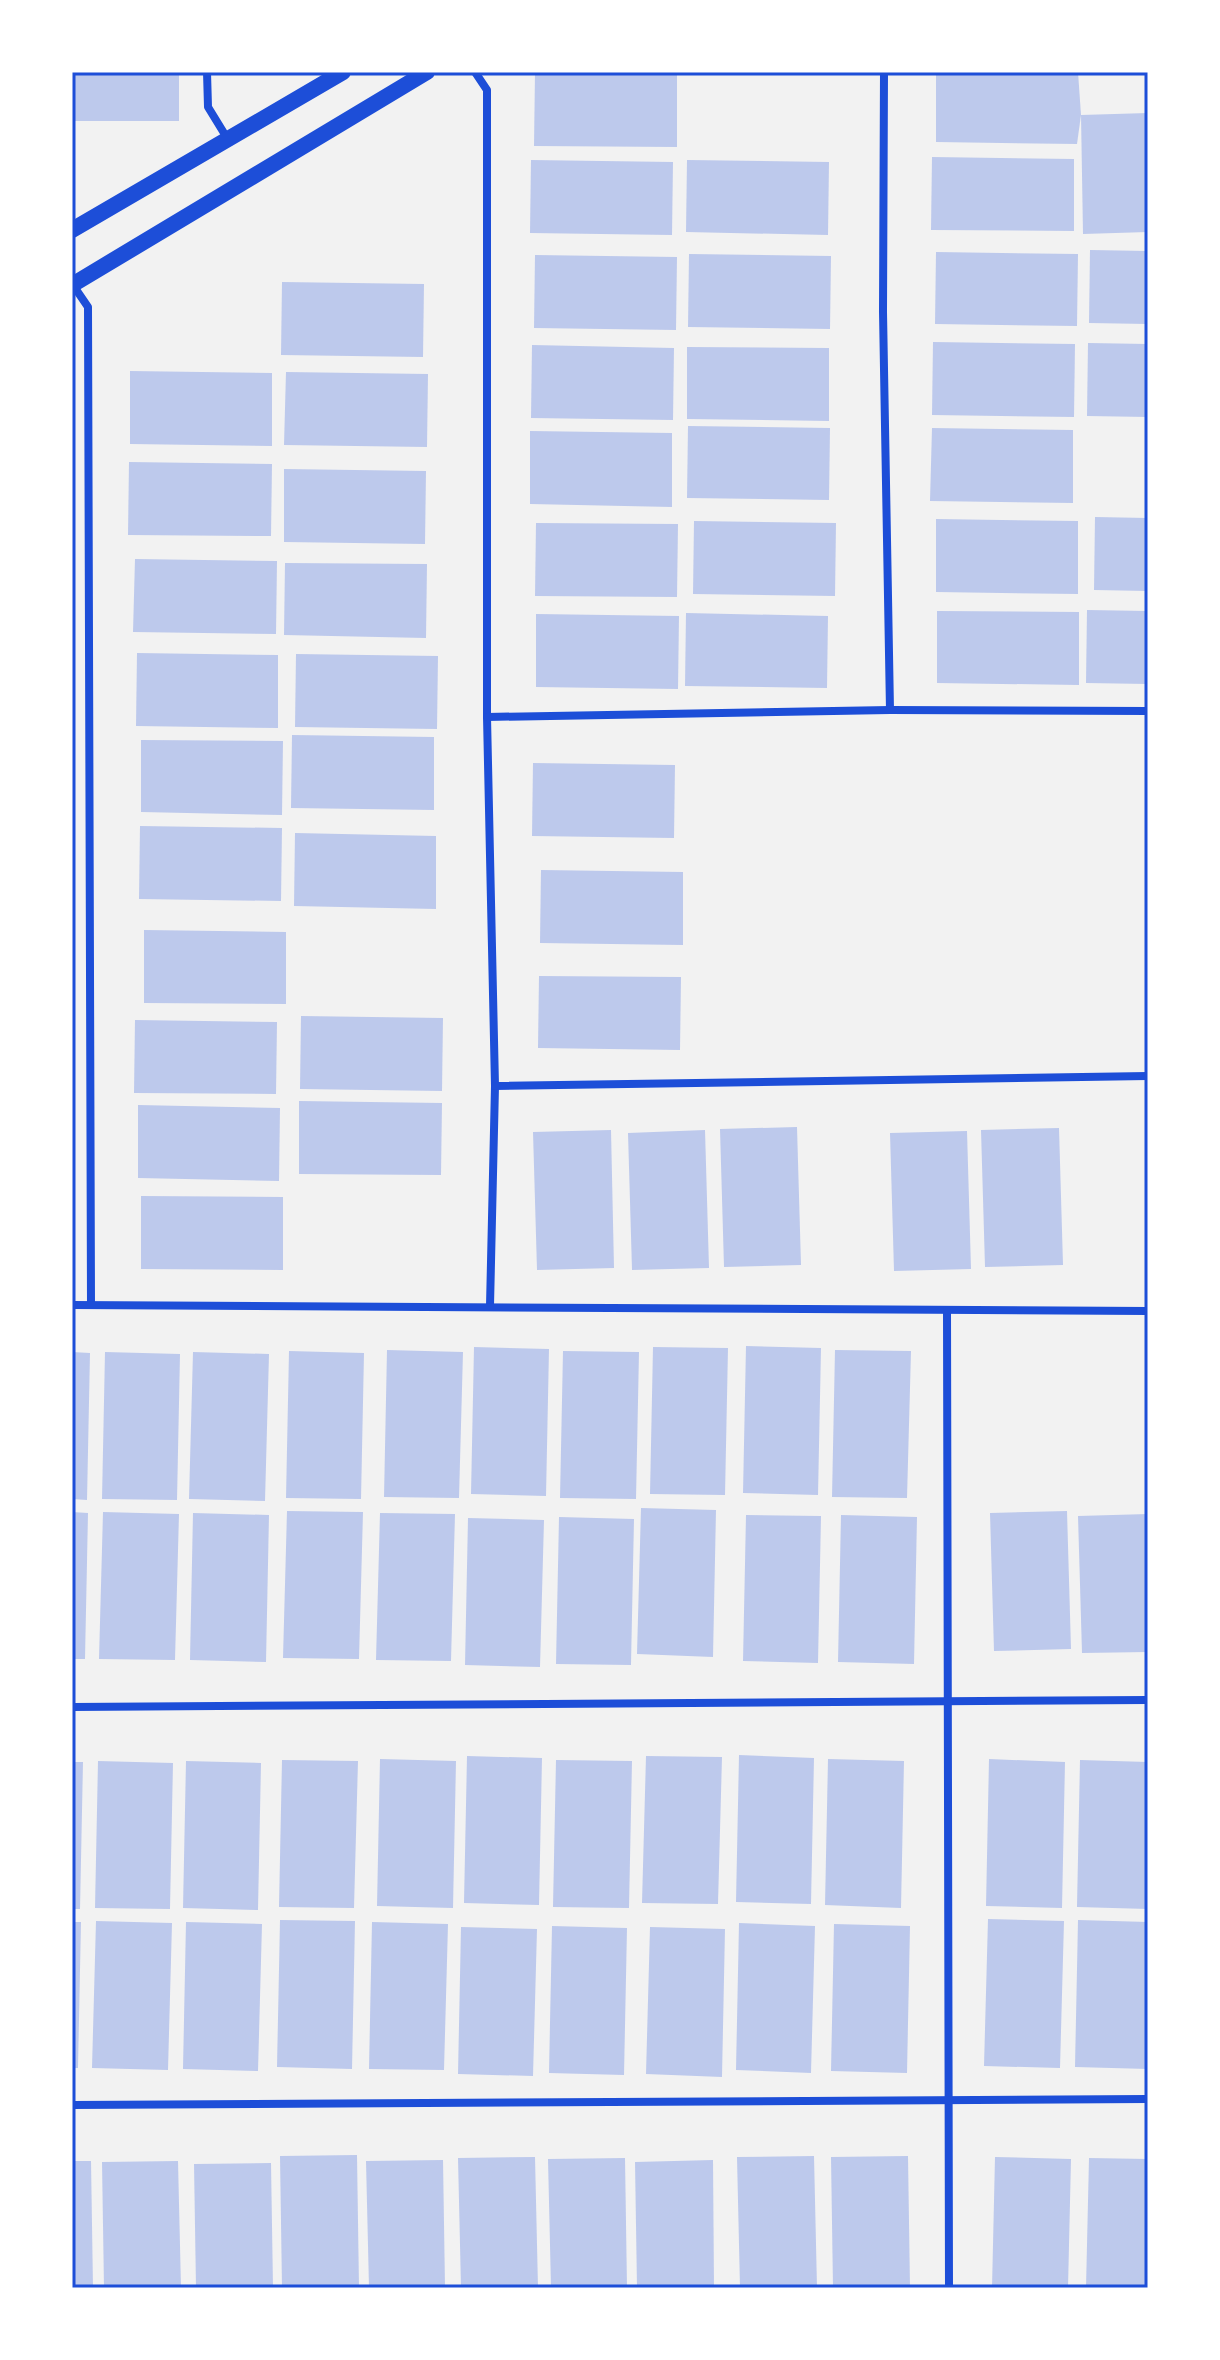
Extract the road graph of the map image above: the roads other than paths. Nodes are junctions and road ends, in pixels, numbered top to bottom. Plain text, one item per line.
1 (207, 72) edge
2 (343, 72) edge
3 (427, 72) edge
4 (475, 72) edge
5 (884, 72) edge
6 (227, 138) junction
7 (72, 230) edge
8 (73, 285) edge
9 (890, 710) junction
10 (1148, 711) edge
11 (487, 717) junction
12 (1148, 1076) edge
13 (495, 1086) junction
14 (91, 1304) junction
15 (72, 1305) edge
16 (490, 1306) junction
17 (947, 1310) junction
18 (1148, 1311) edge
19 (1148, 1700) edge
20 (946, 1703) junction
21 (72, 1707) edge
22 (1148, 2099) edge
23 (948, 2101) junction
24 (72, 2105) edge
25 (949, 2288) edge

1 - 6 street
2 - 6 main road
3 - 8 main road
4 - 11 street
5 - 9 street
6 - 7 main road
8 - 14 street
9 - 10 street
9 - 11 street
11 - 13 street
12 - 13 street
13 - 16 street
14 - 15 street
14 - 16 street
16 - 17 street
17 - 18 street
17 - 20 street
19 - 20 street
20 - 21 street
20 - 23 street
22 - 23 street
23 - 24 street
23 - 25 street

